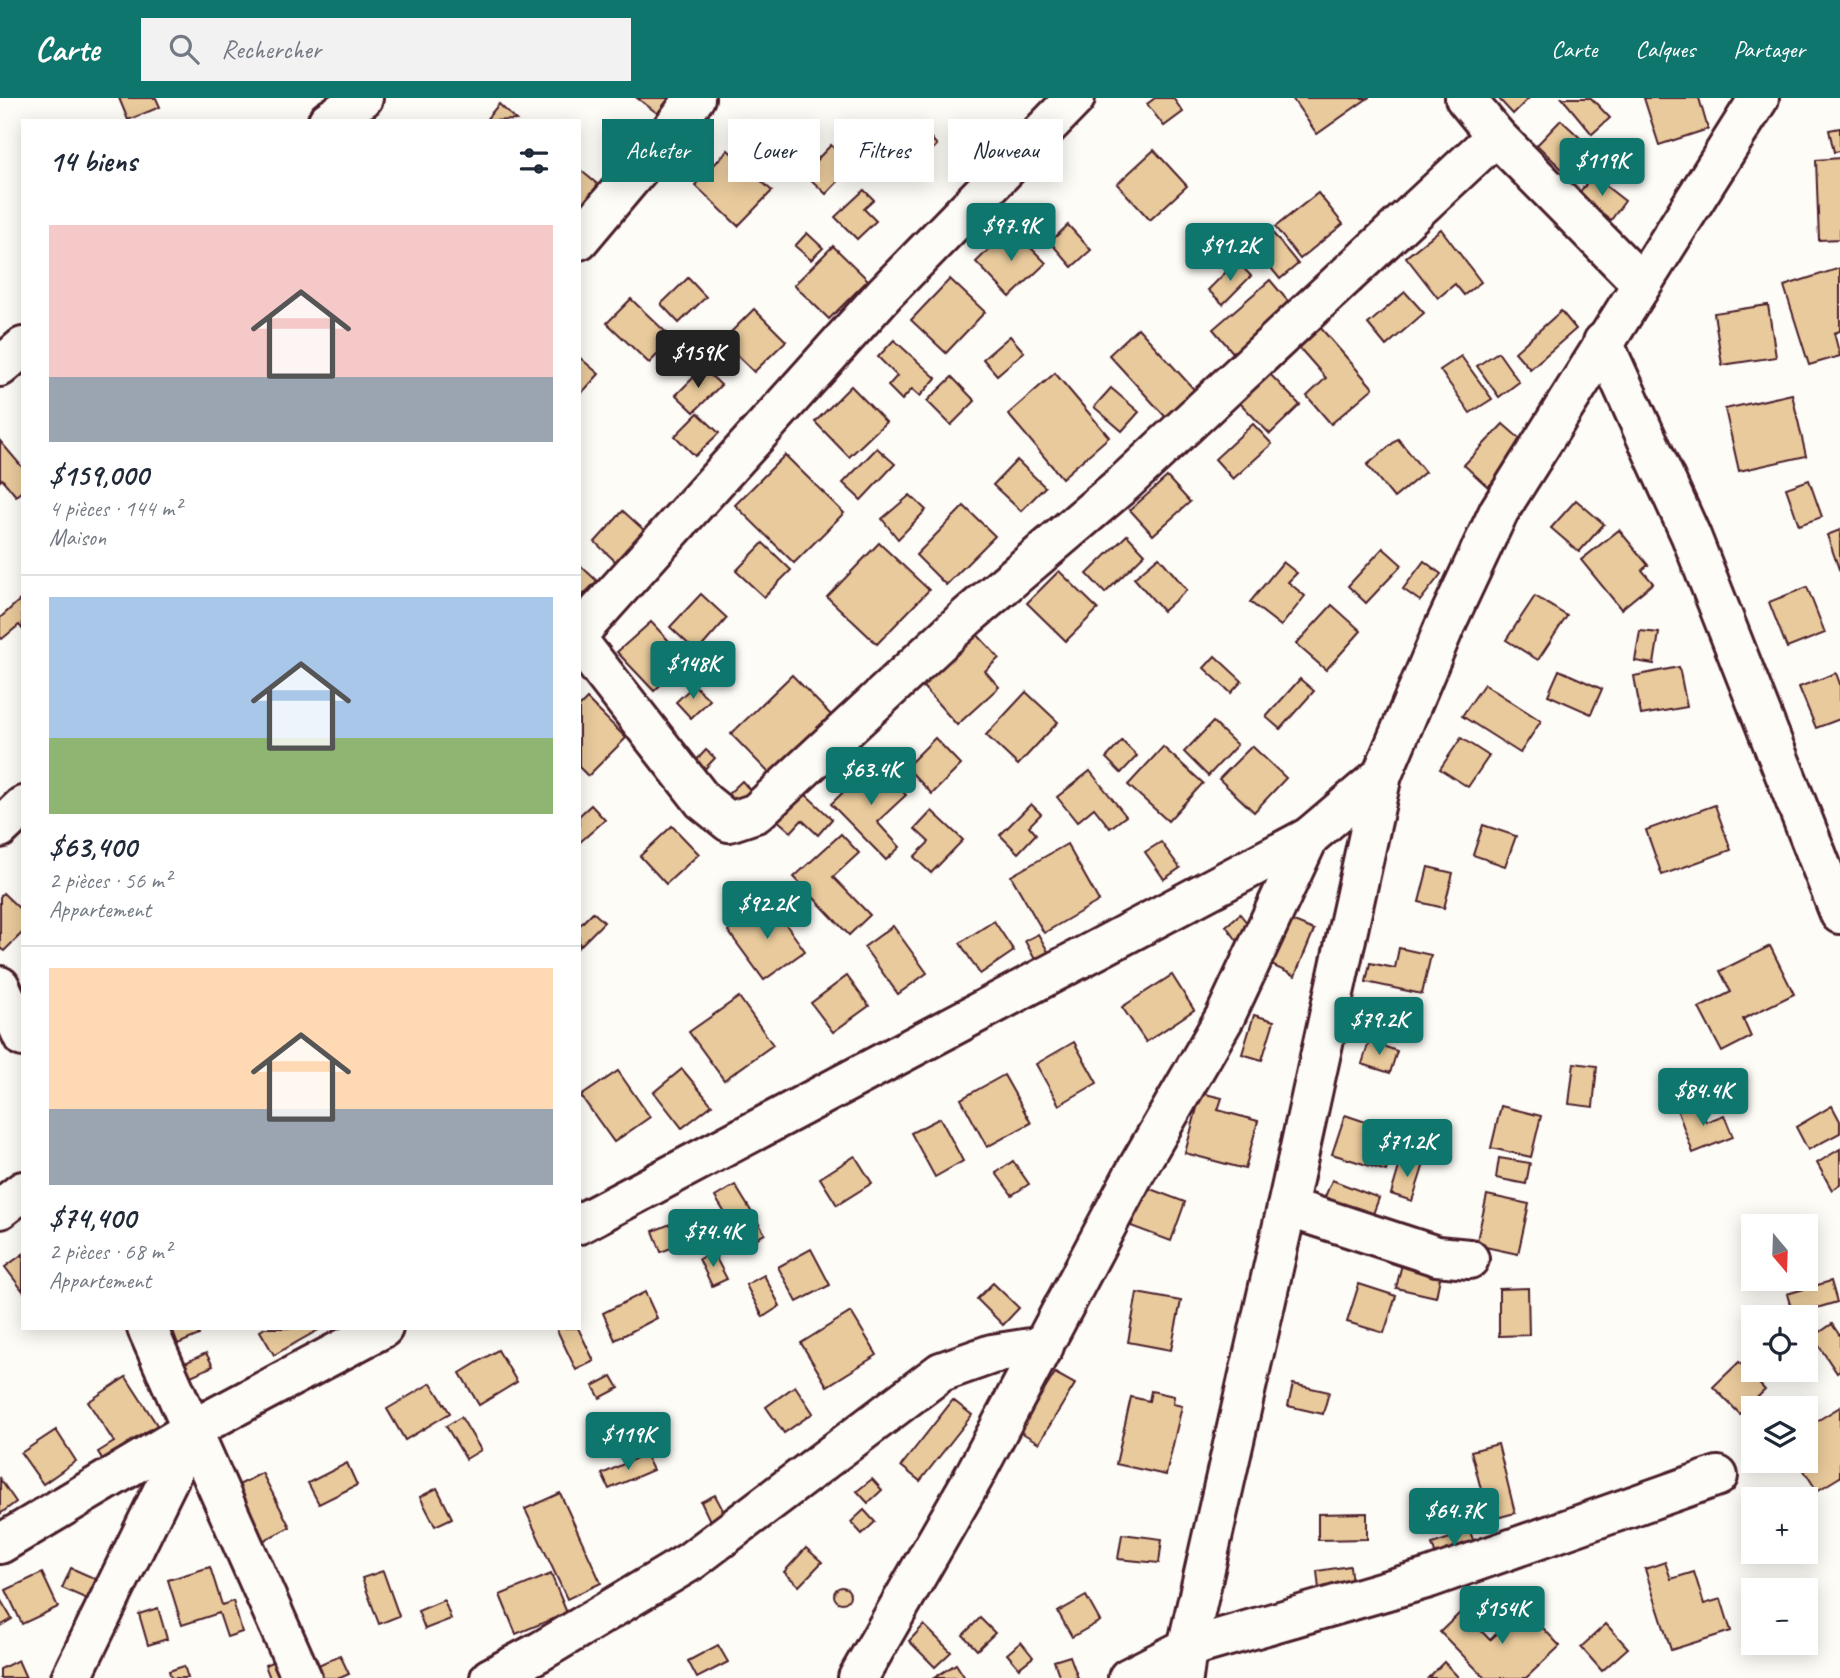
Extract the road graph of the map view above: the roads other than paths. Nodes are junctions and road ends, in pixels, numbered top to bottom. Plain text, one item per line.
1 (363, 98) edge
2 (695, 98) edge
3 (1075, 98) edge
4 (1465, 98) edge
5 (1759, 98) edge
6 (331, 119) edge
7 (1496, 136) junction
8 (581, 238) edge
9 (1641, 283) junction
10 (1603, 342) junction
11 (21, 349) edge
12 (0, 367) edge
13 (581, 631) edge
14 (581, 645) edge
15 (1382, 775) junction
16 (21, 808) edge
17 (0, 828) edge
18 (1309, 836) junction
19 (1840, 914) edge
20 (0, 986) edge
21 (21, 1033) edge
22 (21, 1193) edge
23 (1287, 1207) junction
24 (0, 1209) edge
25 (581, 1223) edge
26 (1469, 1259) dead end
27 (149, 1330) edge
28 (379, 1330) edge
29 (1044, 1346) junction
30 (193, 1429) junction
31 (1718, 1476) dead end
32 (0, 1544) edge
33 (1185, 1663) edge
34 (71, 1678) edge
35 (302, 1678) edge
36 (490, 1678) edge
37 (858, 1678) edge
38 (1128, 1678) edge

1 - 6 street
2 - 8 street
3 - 13 street
4 - 7 street
5 - 9 street
7 - 9 street
7 - 14 street
9 - 10 street
10 - 15 street
10 - 19 street
11 - 12 street
15 - 18 street
15 - 23 street
16 - 17 street
18 - 25 street
18 - 29 street
20 - 21 street
22 - 24 street
23 - 26 street
23 - 33 street
27 - 30 street
28 - 30 street
29 - 36 street
29 - 37 street
30 - 32 street
30 - 34 street
30 - 35 street
31 - 33 street
33 - 38 street

